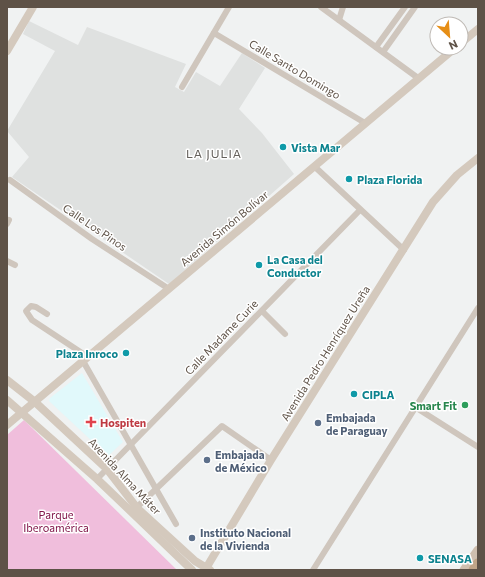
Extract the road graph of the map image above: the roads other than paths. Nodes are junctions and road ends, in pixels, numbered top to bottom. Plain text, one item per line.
1 (32, 7) edge
2 (230, 7) edge
3 (321, 7) edge
4 (334, 7) edge
5 (343, 7) edge
6 (405, 7) edge
7 (415, 7) edge
8 (331, 14) junction
9 (339, 20) junction
10 (478, 29) edge
11 (214, 33) junction
12 (469, 36) edge
13 (376, 47) junction
14 (7, 51) edge
15 (383, 52) junction
16 (445, 56) edge
17 (418, 78) junction
18 (182, 87) dead end
19 (365, 123) junction
20 (478, 158) edge
21 (314, 166) junction
22 (10, 180) dead end
23 (360, 210) junction
24 (404, 250) junction
25 (7, 261) edge
26 (15, 265) dead end
27 (169, 289) junction
28 (478, 308) edge
29 (262, 311) junction
30 (47, 314) dead end
31 (285, 334) dead end
32 (86, 359) junction
33 (7, 380) edge
34 (7, 400) edge
35 (35, 402) junction
36 (415, 408) junction
37 (23, 412) junction
38 (7, 425) edge
39 (130, 445) junction
40 (478, 447) edge
41 (271, 460) junction
42 (107, 469) junction
43 (97, 479) junction
44 (156, 488) junction
45 (134, 510) junction
46 (176, 524) dead end
47 (478, 550) edge
48 (478, 564) edge
49 (207, 569) edge
50 (192, 570) edge
51 (313, 570) edge
52 (464, 570) edge
53 (474, 570) edge

1 - 14 main road
2 - 11 street
3 - 8 street
4 - 8 street
5 - 9 street
6 - 13 street
7 - 15 street
8 - 9 street
9 - 13 street
10 - 12 main road
11 - 18 street
11 - 19 street, Calle Santo Domingo
13 - 15 street
15 - 17 street
16 - 17 main road, Avenida Simón Bolívar
17 - 19 main road, Avenida Simón Bolívar
19 - 21 main road, Avenida Simón Bolívar
20 - 24 main road, Avenida Pedro Henríquez Ureña
21 - 23 street
21 - 27 main road, Avenida Simón Bolívar
22 - 27 street, Calle Los Pinos
23 - 24 street
23 - 29 street, Calle Madame Curie
24 - 41 main road, Avenida Pedro Henríquez Ureña
25 - 26 street
27 - 32 main road, Avenida Simón Bolívar
28 - 36 street
29 - 31 street
29 - 39 street, Calle Madame Curie
30 - 32 street
32 - 35 main road, Avenida Simón Bolívar
32 - 39 street
33 - 35 main road, Avenida Alma Máter
34 - 37 main road, Avenida Alma Máter
35 - 37 main road, Avenida Simón Bolívar
35 - 42 main road, Avenida Alma Máter
36 - 40 street
36 - 51 street
37 - 38 main road, Avenida Simón Bolívar
37 - 43 main road, Avenida Alma Máter
39 - 42 street, Calle Madame Curie
39 - 44 street
41 - 44 street
41 - 49 main road, Avenida Pedro Henríquez Ureña
42 - 43 street, Calle Madame Curie
42 - 45 main road, Avenida Alma Máter
43 - 45 main road, Avenida Alma Máter
44 - 45 street
44 - 46 street
45 - 49 main road, Avenida Alma Máter
45 - 50 main road, Avenida Alma Máter
47 - 52 main road
48 - 53 highway

